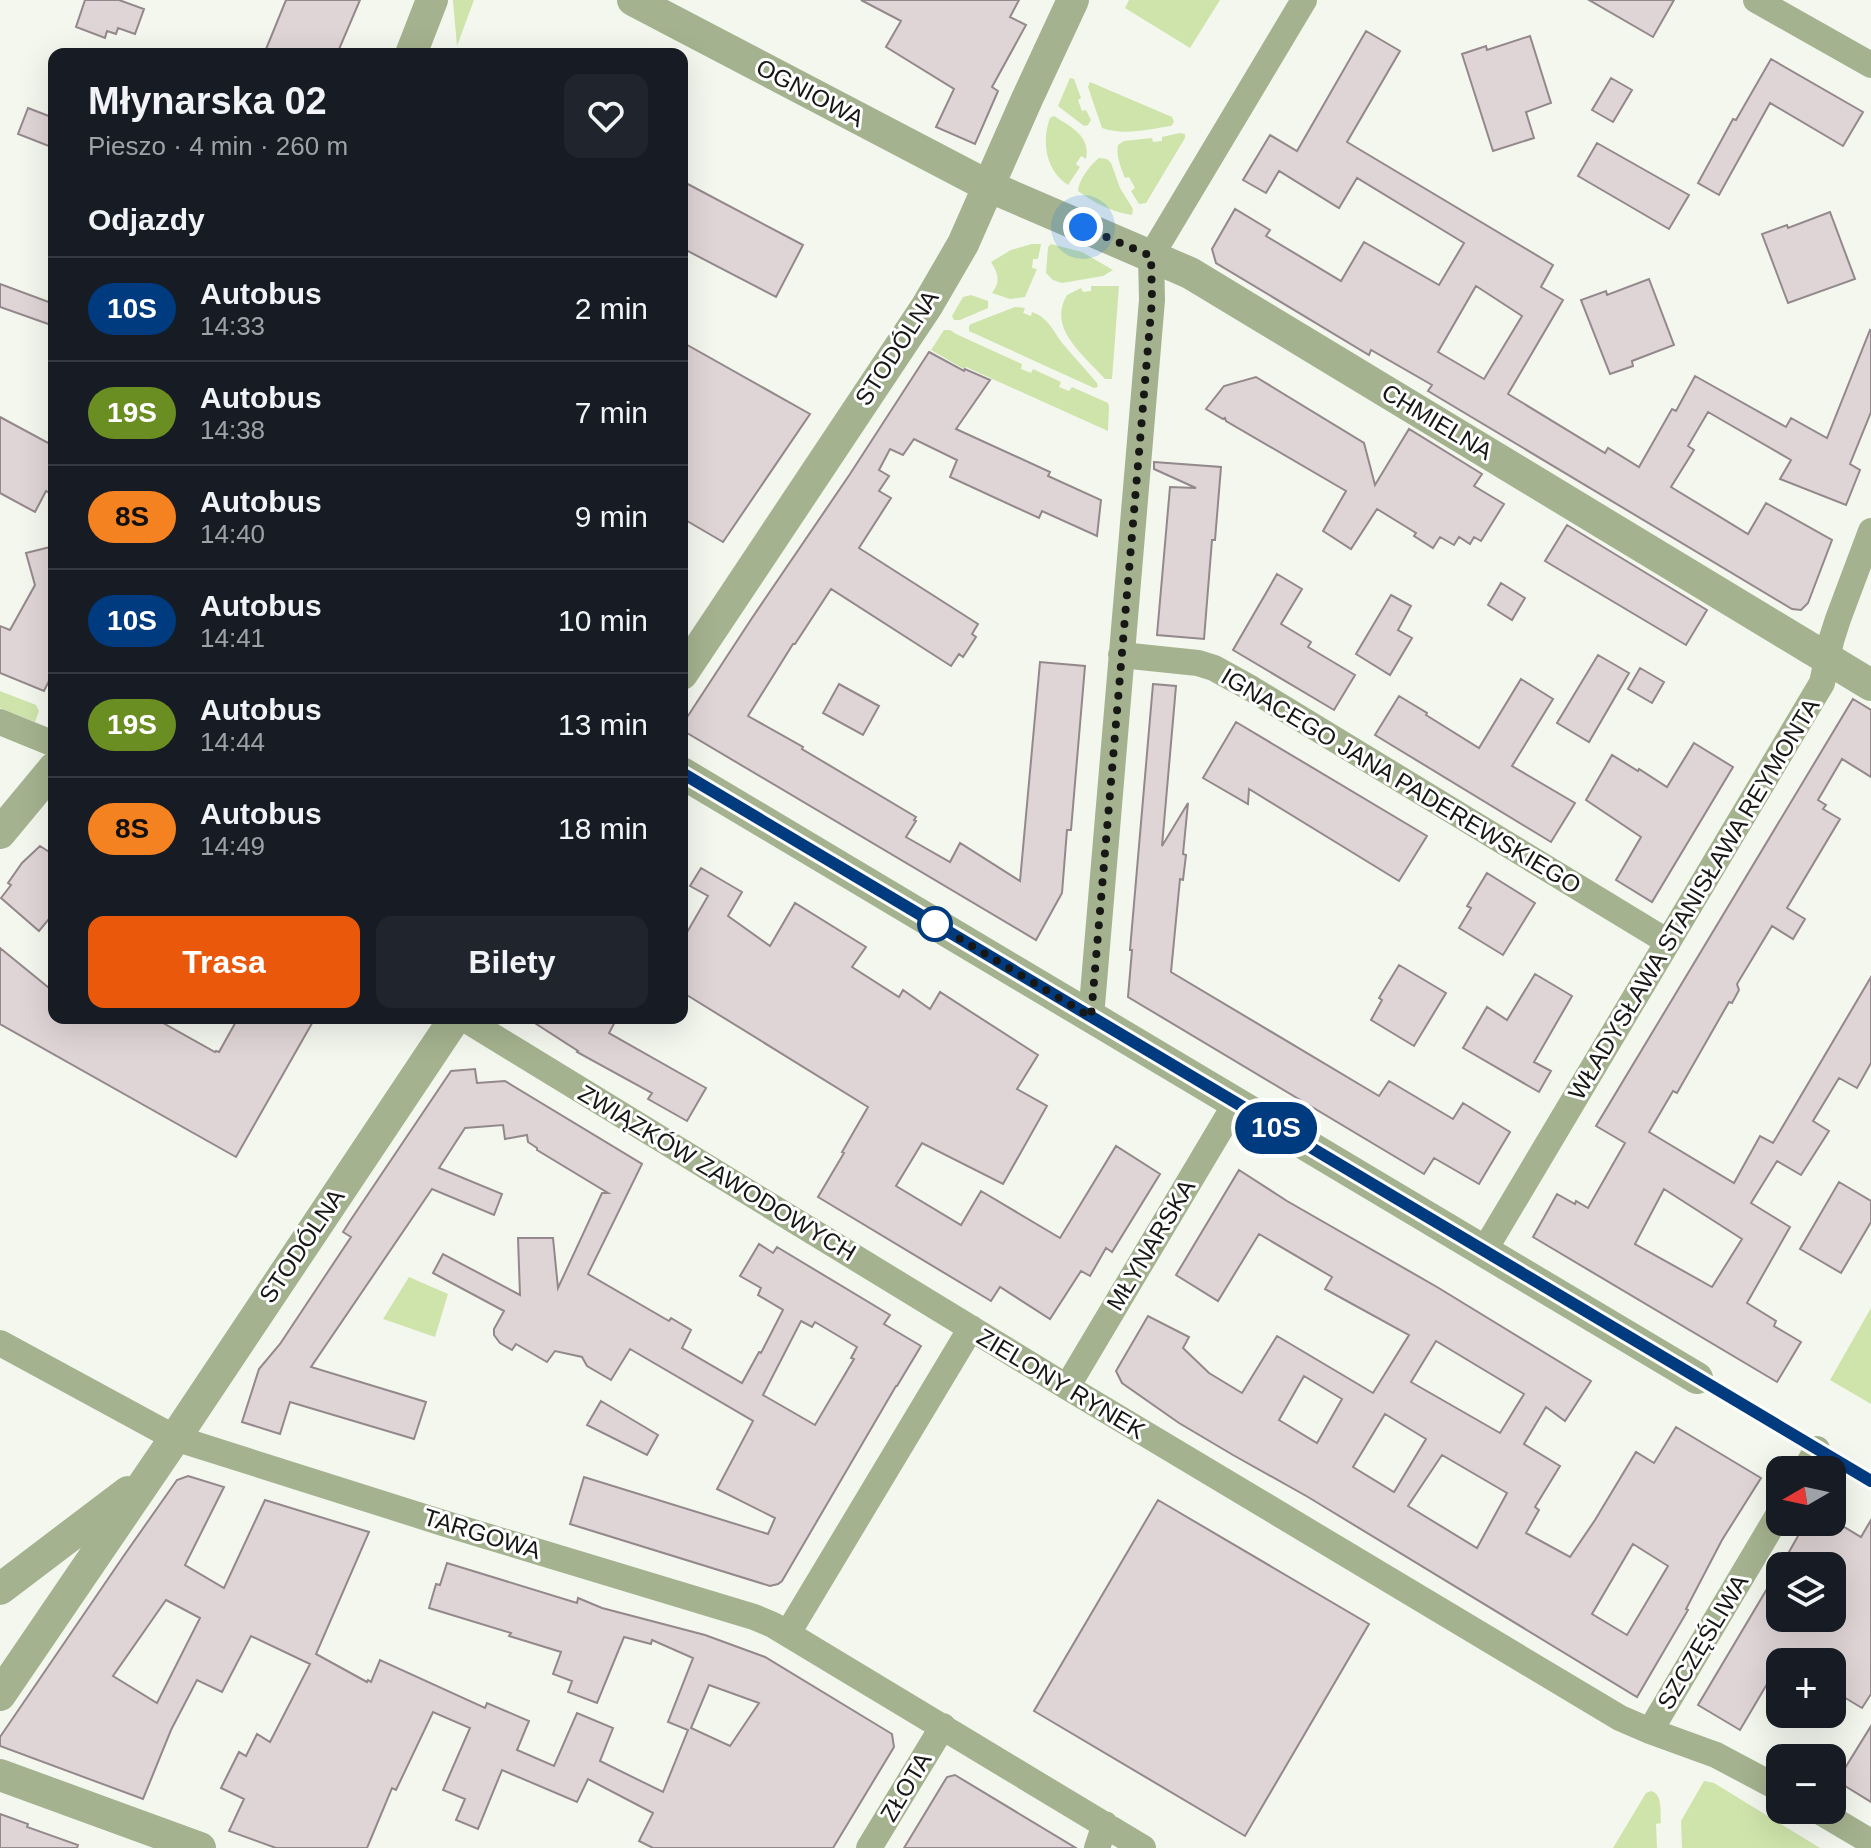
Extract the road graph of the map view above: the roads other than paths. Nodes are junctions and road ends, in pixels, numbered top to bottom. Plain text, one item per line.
1 (432, 0) edge
2 (633, 0) edge
3 (1073, 0) edge
4 (1304, 0) edge
5 (1756, 0) edge
6 (413, 48) edge
7 (1871, 65) edge
8 (988, 186) junction
9 (1151, 256) junction
10 (1871, 531) edge
11 (1121, 655) junction
12 (1828, 658) junction
13 (688, 665) edge
14 (1871, 685) edge
15 (0, 722) edge
16 (48, 742) edge
17 (48, 775) edge
18 (688, 777) edge
19 (0, 833) edge
20 (1668, 942) junction
21 (1091, 1017) junction
22 (451, 1024) edge
23 (473, 1024) edge
24 (1236, 1103) junction
25 (1484, 1251) junction
26 (971, 1328) junction
27 (0, 1343) edge
28 (1697, 1378) dead end
29 (1067, 1387) junction
30 (175, 1438) junction
31 (149, 1475) junction
32 (1766, 1536) edge
33 (0, 1589) edge
34 (788, 1633) junction
35 (0, 1695) edge
36 (943, 1726) junction
37 (1650, 1731) junction
38 (0, 1775) edge
39 (1766, 1782) edge
40 (1841, 1824) edge
41 (1101, 1836) edge
42 (1871, 1842) edge
43 (200, 1848) edge
44 (869, 1848) edge
45 (1143, 1848) edge

1 - 6 street
2 - 8 street, OGNIOWA
3 - 8 street, STODÓLNA
4 - 9 street
5 - 7 street
8 - 9 street, CHMIELNA
8 - 13 street, STODÓLNA
9 - 11 street
9 - 12 street, CHMIELNA
10 - 12 street, WŁADYSŁAWA STANISŁAWA REYMONTA
11 - 20 street, IGNACEGO JANA PADEREWSKIEGO
11 - 21 street
12 - 14 street, CHMIELNA
12 - 20 street, WŁADYSŁAWA STANISŁAWA REYMONTA
15 - 16 street
17 - 19 street
18 - 21 street
20 - 25 street, WŁADYSŁAWA STANISŁAWA REYMONTA
21 - 24 street
22 - 30 street, STODÓLNA
23 - 26 street, ZWIĄZKÓW ZAWODOWYCH
24 - 25 street
24 - 29 street, MŁYNARSKA
25 - 28 street
26 - 29 street, ZIELONY RYNEK
26 - 34 street, ZIELONY RYNEK
27 - 30 street, TARGOWA
29 - 37 street, ZIELONY RYNEK
30 - 31 street, STODÓLNA
30 - 34 street, TARGOWA
31 - 33 street, STODÓLNA
31 - 35 street, STODÓLNA
32 - 37 street, SZCZĘŚLIWA
34 - 36 street
36 - 41 street
36 - 44 street, ZŁOTA
37 - 39 street, ZIELONY RYNEK
38 - 43 street
40 - 42 street
41 - 45 street

